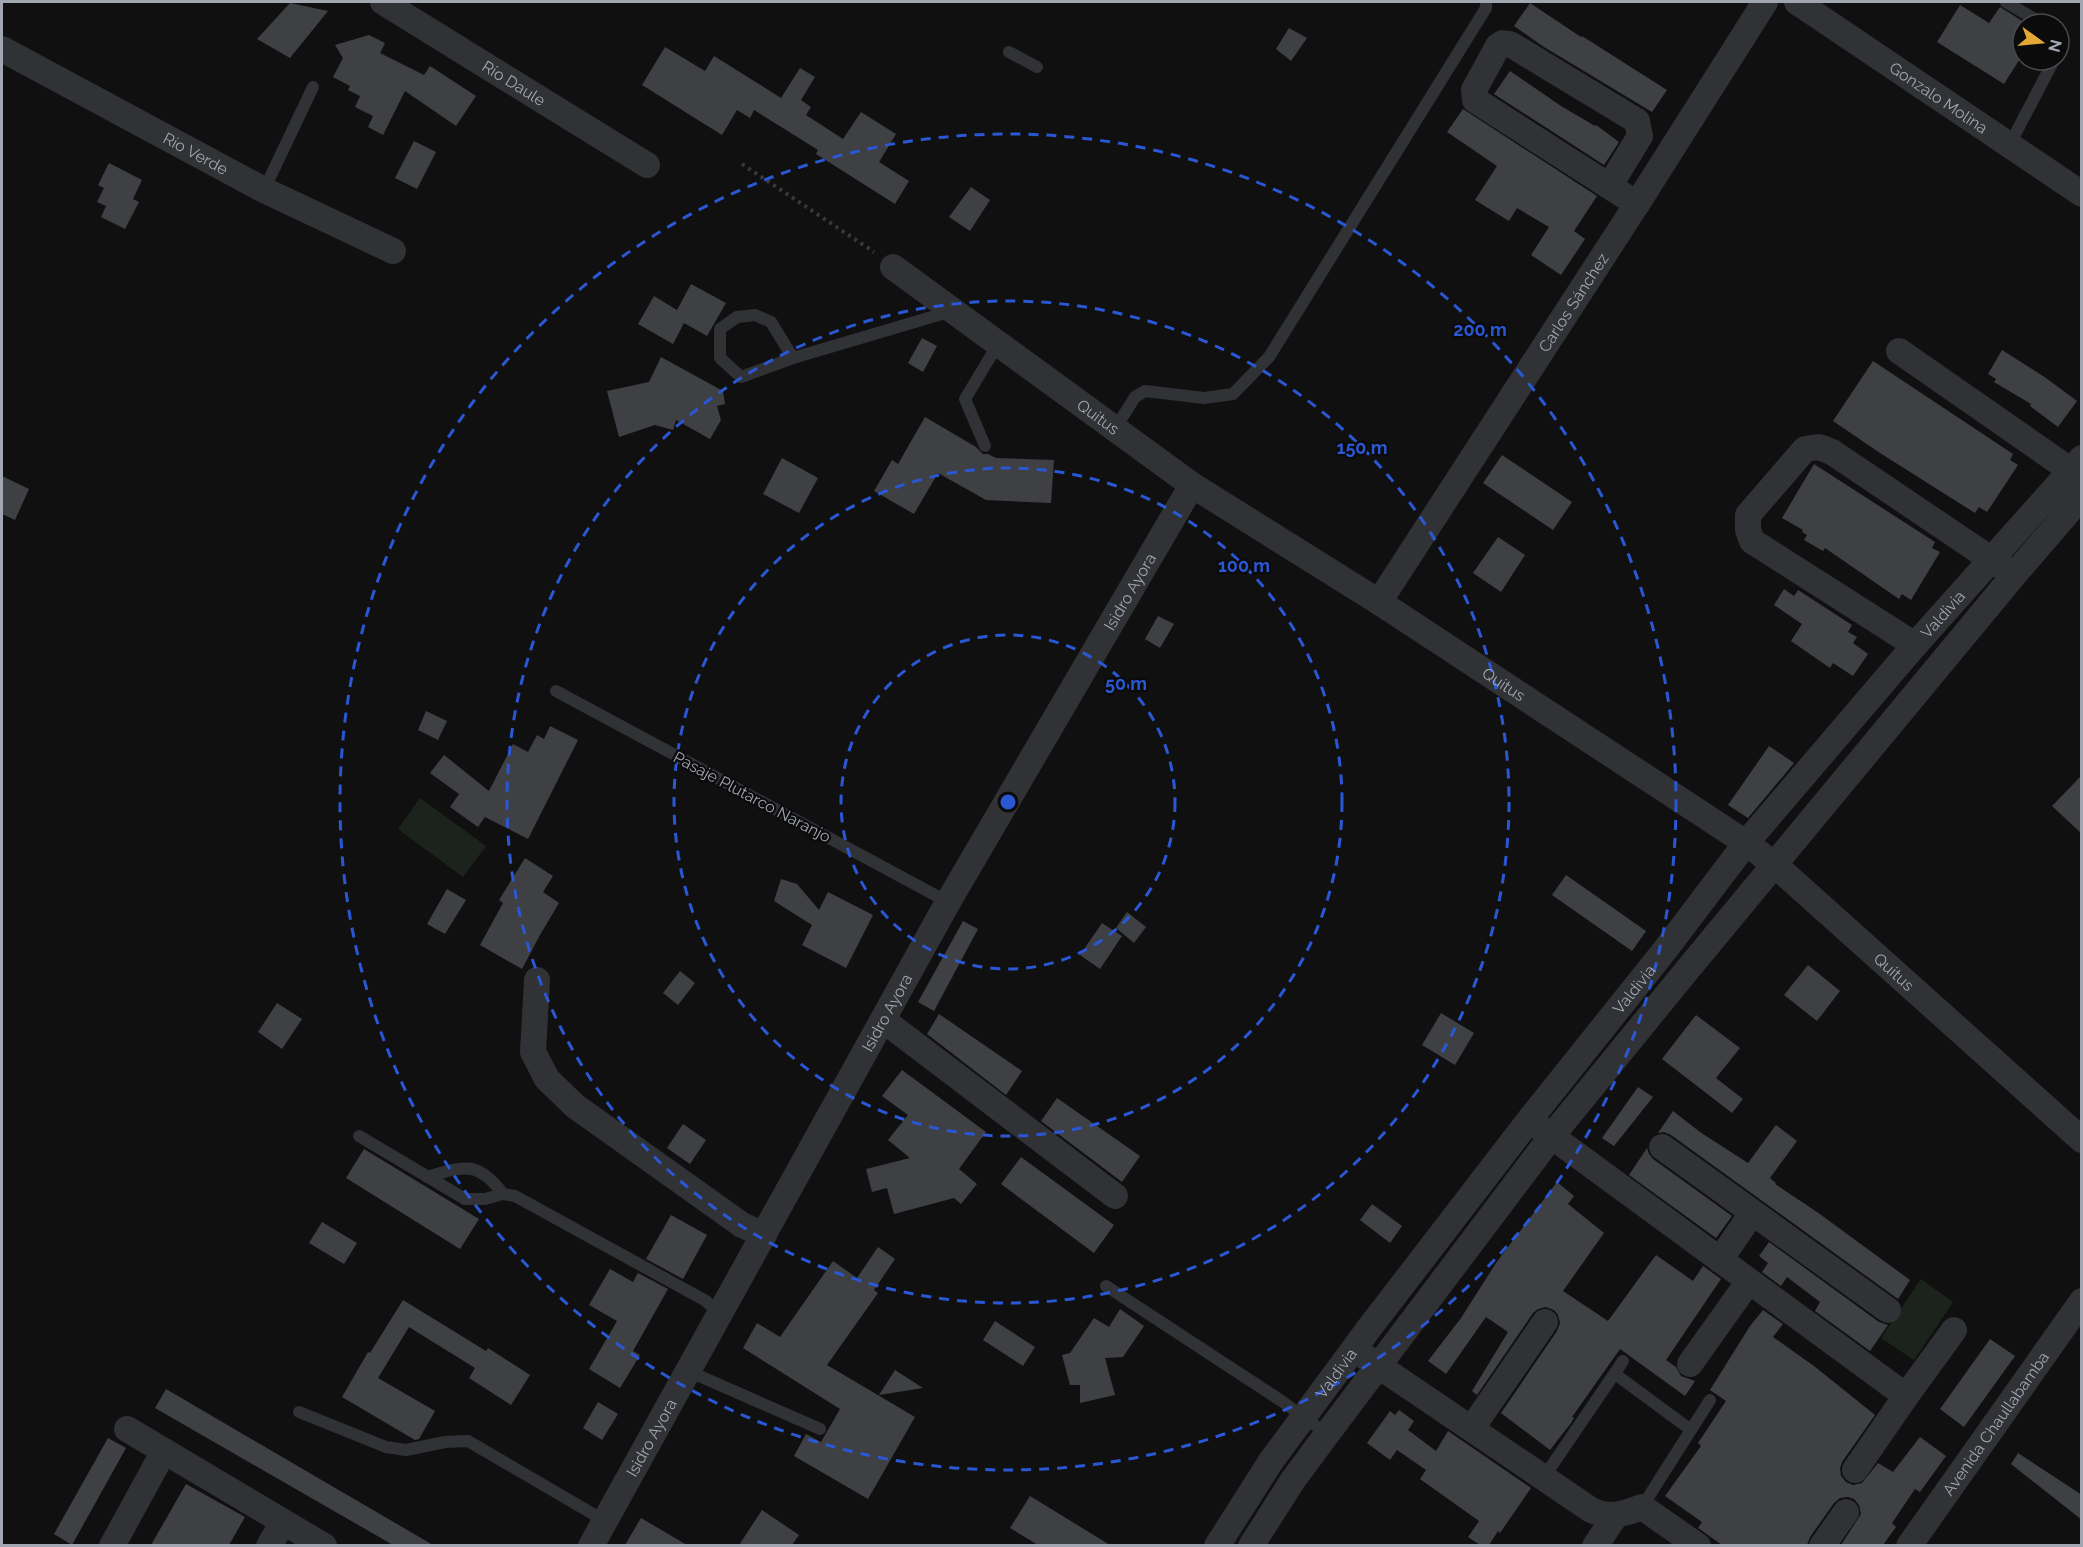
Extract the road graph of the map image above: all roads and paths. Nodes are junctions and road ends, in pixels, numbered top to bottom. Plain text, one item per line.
1 (383, 2) edge
2 (1486, 2) edge
3 (1766, 2) edge
4 (1797, 2) edge
5 (2006, 2) edge
6 (2023, 12) edge
7 (2, 49) edge
8 (1010, 52) dead end
9 (1036, 67) dead end
10 (2048, 72) edge
11 (313, 87) dead end
12 (2010, 144) junction
13 (742, 164) dead end
14 (647, 165) dead end
15 (1610, 185) junction
16 (264, 190) junction
17 (2082, 194) edge
18 (1638, 204) junction
19 (393, 251) dead end
20 (884, 259) joint
21 (953, 310) junction
22 (998, 344) junction
23 (1899, 351) dead end
24 (793, 358) junction
25 (1115, 429) junction
26 (985, 446) dead end
27 (2078, 470) edge
28 (1192, 485) junction
29 (2082, 496) edge
30 (1992, 560) junction
31 (2014, 575) junction
32 (1379, 602) junction
33 (1915, 645) junction
34 (556, 691) dead end
35 (1746, 843) junction
36 (1775, 865) junction
37 (948, 902) junction
38 (1665, 950) junction
39 (1688, 969) junction
40 (537, 980) dead end
41 (883, 1020) junction
42 (1530, 1119) junction
43 (359, 1136) dead end
44 (1551, 1137) junction
45 (2082, 1140) edge
46 (1662, 1147) dead end
47 (427, 1176) junction
48 (502, 1194) junction
49 (1115, 1196) dead end
50 (1752, 1214) junction
51 (764, 1235) junction
52 (1720, 1260) junction
53 (1749, 1281) junction
54 (1106, 1286) dead end
55 (2082, 1301) edge
56 (1888, 1310) dead end
57 (720, 1314) junction
58 (1545, 1322) dead end
59 (1954, 1330) dead end
60 (1354, 1349) junction
61 (1623, 1361) dead end
62 (1690, 1364) dead end
63 (1377, 1365) junction
64 (688, 1371) junction
65 (1615, 1374) junction
66 (1906, 1396) junction
67 (1710, 1400) dead end
68 (299, 1412) dead end
69 (1304, 1417) junction
70 (127, 1428) dead end
71 (1472, 1428) junction
72 (820, 1429) dead end
73 (1691, 1430) junction
74 (1327, 1434) junction
75 (164, 1451) junction
76 (1855, 1470) dead end
77 (1545, 1477) junction
78 (1642, 1507) junction
79 (1846, 1512) dead end
80 (1616, 1515) junction
81 (605, 1521) junction
82 (283, 1522) junction
83 (112, 1545) edge
84 (269, 1545) edge
85 (324, 1545) edge
86 (591, 1545) edge
87 (1217, 1545) edge
88 (1251, 1545) edge
89 (1595, 1545) edge
90 (1698, 1545) edge
91 (1822, 1545) edge
92 (1909, 1545) edge

1 - 14 street, Río Daule
2 - 25 lane
3 - 18 street, Carlos Sánchez
4 - 12 street, Gonzalo Molina
5 - 6 lane
7 - 16 street, Río Verde
8 - 9 lane
10 - 12 lane
11 - 16 lane
12 - 17 street, Gonzalo Molina
13 - 20 path
15 - 15 street
15 - 18 street
16 - 19 street, Río Verde
18 - 32 street, Carlos Sánchez
20 - 21 street, Quitus
21 - 22 street, Quitus
21 - 24 lane
22 - 25 street, Quitus
22 - 26 lane
23 - 27 street
24 - 24 lane
25 - 28 street, Quitus
27 - 30 street, Valdivia
28 - 32 street, Quitus
28 - 37 street, Isidro Ayora
29 - 31 street, Valdivia
30 - 31 street
30 - 33 street, Valdivia
30 - 33 street
31 - 36 street, Valdivia
32 - 35 street, Quitus
33 - 35 street, Valdivia
34 - 37 lane, Pasaje Plutarco Naranjo
35 - 36 street, Quitus
35 - 38 street, Valdivia
36 - 39 street, Valdivia
36 - 45 street, Quitus
37 - 41 street, Isidro Ayora
38 - 39 street
38 - 42 street, Valdivia
39 - 44 street, Valdivia
40 - 51 street
41 - 49 street
41 - 51 street, Isidro Ayora
42 - 44 street
42 - 60 street, Valdivia
43 - 47 lane
44 - 52 street
44 - 63 street, Valdivia
46 - 50 street
47 - 48 lane
47 - 48 lane
48 - 57 lane
50 - 52 street
50 - 56 street
51 - 57 street, Isidro Ayora
52 - 53 street
53 - 62 street
53 - 66 street
54 - 69 lane
55 - 92 street, Avenida Chaullabamba
57 - 64 street, Isidro Ayora
58 - 71 street
59 - 66 street
60 - 63 street
60 - 69 street, Valdivia
61 - 65 lane
63 - 71 street
63 - 74 street, Valdivia
64 - 72 lane
64 - 81 street, Isidro Ayora
65 - 73 lane
65 - 77 lane
66 - 76 street
67 - 73 lane
68 - 81 lane
69 - 74 lane
69 - 87 street, Valdivia
70 - 75 street
71 - 77 street
73 - 78 lane
74 - 88 street, Valdivia
75 - 82 street
75 - 83 street
77 - 80 street
78 - 80 street
78 - 90 street
79 - 91 street
80 - 89 street
81 - 86 street, Isidro Ayora
82 - 84 street
82 - 85 street

